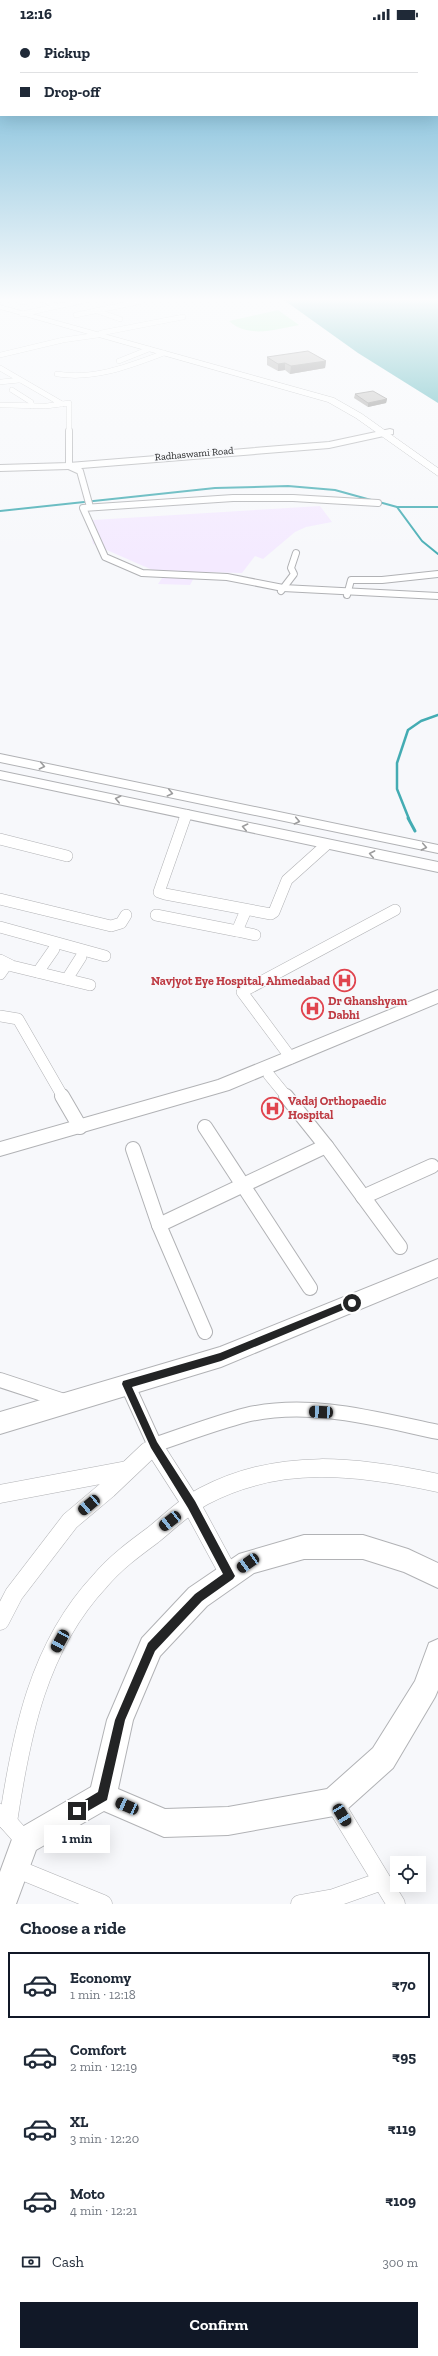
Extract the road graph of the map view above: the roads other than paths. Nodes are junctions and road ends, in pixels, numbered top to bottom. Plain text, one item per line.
1 (30, 386) edge
2 (285, 386) edge
3 (286, 386) edge
4 (12, 390) dead end
5 (335, 399) junction
6 (62, 404) junction
7 (0, 405) edge
8 (32, 406) junction
9 (384, 431) junction
10 (0, 465) edge
11 (69, 465) junction
12 (438, 466) edge
13 (0, 468) edge
14 (438, 473) edge
15 (378, 503) dead end
16 (90, 507) junction
17 (296, 553) dead end
18 (438, 574) edge
19 (282, 589) junction
20 (347, 593) junction
21 (438, 596) edge
22 (0, 758) edge
23 (6, 776) edge
24 (0, 786) edge
25 (187, 814) junction
26 (0, 839) edge
27 (326, 845) junction
28 (438, 849) edge
29 (67, 856) dead end
30 (438, 867) edge
31 (0, 899) edge
32 (246, 910) junction
33 (395, 910) dead end
34 (126, 915) dead end
35 (156, 915) dead end
36 (0, 927) edge
37 (236, 931) junction
38 (255, 935) dead end
39 (54, 949) dead end
40 (105, 956) dead end
41 (81, 957) dead end
42 (3, 962) edge
43 (38, 972) junction
44 (0, 974) edge
45 (67, 979) junction
46 (90, 985) dead end
47 (438, 996) edge
48 (438, 1004) edge
49 (0, 1016) edge
50 (291, 1058) junction
51 (269, 1075) junction
52 (80, 1127) junction
53 (205, 1127) dead end
54 (326, 1146) junction
55 (0, 1149) edge
56 (133, 1149) dead end
57 (0, 1158) edge
58 (432, 1166) dead end
59 (242, 1186) junction
60 (363, 1197) junction
61 (159, 1225) junction
62 (400, 1247) dead end
63 (438, 1268) edge
64 (310, 1288) dead end
65 (205, 1332) dead end
66 (0, 1380) edge
67 (126, 1384) junction
68 (68, 1403) junction
69 (0, 1423) edge
70 (438, 1432) edge
71 (154, 1445) junction
72 (128, 1470) junction
73 (438, 1482) edge
74 (0, 1494) edge
75 (191, 1504) junction
76 (230, 1576) junction
77 (438, 1576) edge
78 (0, 1621) edge
79 (438, 1652) edge
80 (103, 1796) junction
81 (334, 1802) junction
82 (11, 1825) edge
83 (15, 1868) junction
84 (382, 1881) junction
85 (0, 1904) edge
86 (103, 1904) edge
87 (300, 1904) edge
88 (396, 1904) edge

1 - 6 street
2 - 5 main road
3 - 5 main road
4 - 8 street
5 - 9 main road
6 - 8 street
6 - 11 street
7 - 8 street
9 - 11 main road, Radhaswami Road
9 - 12 main road
9 - 14 main road
10 - 11 main road, Radhaswami Road
11 - 13 main road, Radhaswami Road
11 - 16 street
15 - 16 street
16 - 19 street
17 - 19 street
18 - 20 street
19 - 20 street
20 - 21 street
22 -> 28 main road
23 - 24 main road
25 -> 23 main road
27 -> 25 main road
25 - 32 street
26 - 29 street
30 -> 27 main road
27 - 32 street
31 - 34 street
32 - 37 street
33 - 50 street
35 - 37 street
36 - 40 street
37 - 38 street
39 - 43 street
41 - 45 street
42 - 43 street
42 - 44 street
43 - 45 street
45 - 46 street
47 - 50 main road
48 - 51 main road
49 - 52 street
50 - 52 main road
51 - 54 street
51 - 57 main road
52 - 55 main road
53 - 59 street
54 - 59 street
54 - 60 street
56 - 61 street
58 - 60 street
59 - 61 street
59 - 64 street
60 - 62 street
61 - 65 street
63 - 67 main road
66 - 68 street
67 - 68 main road
67 - 71 street
68 - 69 main road
70 - 71 street
71 - 72 street
71 - 75 street
72 - 74 street
72 - 78 street
73 - 75 street
75 - 76 street
75 - 82 street
76 - 77 main road
76 - 80 main road
79 - 81 main road
80 - 81 main road
80 - 82 main road
81 - 84 street
82 - 83 main road
83 - 85 main road
83 - 86 street
84 - 87 street
84 - 88 street

